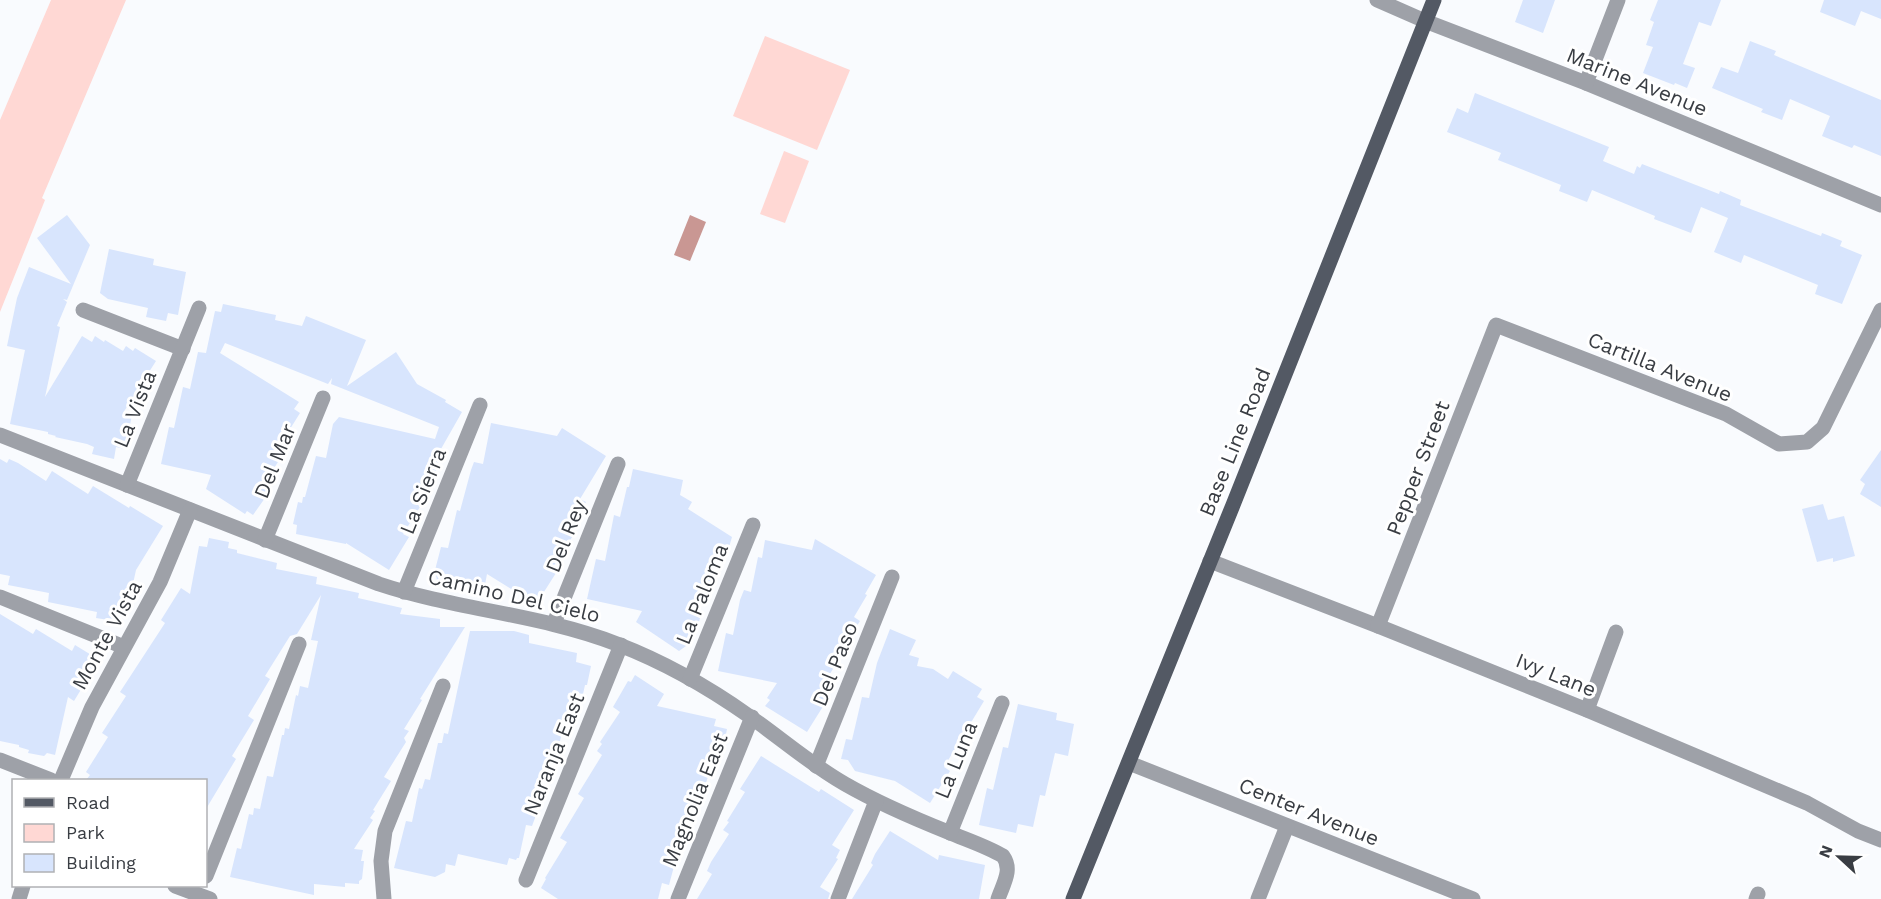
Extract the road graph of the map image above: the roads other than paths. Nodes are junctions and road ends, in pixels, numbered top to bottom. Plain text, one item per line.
1 (1377, 0) edge
2 (1434, 0) edge
3 (1618, 0) edge
4 (1425, 21) junction
5 (1586, 83) junction
6 (1881, 204) edge
7 (199, 308) dead end
8 (83, 310) dead end
9 (1881, 310) edge
10 (1496, 325) joint
11 (183, 349) junction
12 (323, 398) dead end
13 (480, 405) dead end
14 (0, 435) edge
15 (618, 464) dead end
16 (127, 485) junction
17 (190, 510) junction
18 (753, 525) dead end
19 (265, 540) junction
20 (1210, 561) junction
21 (892, 577) dead end
22 (404, 592) junction
23 (0, 597) edge
24 (554, 623) junction
25 (1378, 626) junction
26 (1616, 632) dead end
27 (299, 644) dead end
28 (621, 645) junction
29 (124, 647) junction
30 (690, 679) junction
31 (443, 686) dead end
32 (1002, 703) dead end
33 (1587, 711) junction
34 (752, 717) junction
35 (0, 760) edge
36 (1129, 763) junction
37 (816, 766) junction
38 (48, 779) edge
39 (61, 779) edge
40 (876, 801) junction
41 (1287, 826) junction
42 (950, 833) junction
43 (1881, 840) edge
44 (207, 874) edge
45 (526, 880) dead end
46 (182, 887) edge
47 (203, 893) edge
48 (384, 899) edge
49 (678, 899) edge
50 (838, 899) edge
51 (998, 899) edge
52 (1073, 899) edge
53 (1258, 899) edge
54 (1473, 899) edge

1 - 4 street, Marine Avenue
2 - 4 main road, Base Line Road
3 - 5 street
4 - 5 street, Marine Avenue
4 - 20 main road, Base Line Road
5 - 6 street, Marine Avenue
7 - 11 street, La Vista
8 - 11 street
9 - 10 street, Cartilla Avenue
10 - 25 street, Pepper Street
11 - 16 street, La Vista
12 - 19 street, Del Mar
13 - 22 street, La Sierra
14 - 16 street, Camino Del Cielo
15 - 24 street, Del Rey
16 - 17 street, Camino Del Cielo
17 - 19 street, Camino Del Cielo
17 - 29 street, Monte Vista
18 - 30 street, La Paloma
19 - 22 street, Camino Del Cielo
20 - 25 street, Ivy Lane
20 - 36 main road, Base Line Road
21 - 37 street, Del Paso
22 - 24 street, Camino Del Cielo
23 - 29 street
24 - 28 street, Camino Del Cielo
25 - 33 street, Ivy Lane
26 - 33 street
27 - 44 street
28 - 30 street, Camino Del Cielo
28 - 45 street, Naranja East
29 - 39 street, Monte Vista
30 - 34 street, Camino Del Cielo
31 - 48 street
32 - 42 street, La Luna
33 - 43 street, Ivy Lane
34 - 37 street, Camino Del Cielo
34 - 49 street, Magnolia East
35 - 38 street
36 - 41 street, Center Avenue
36 - 52 main road, Base Line Road
37 - 40 street, Camino Del Cielo
40 - 42 street, Camino Del Cielo
40 - 50 street
41 - 53 street
41 - 54 street, Center Avenue
42 - 51 street, Camino Del Cielo
46 - 47 street

